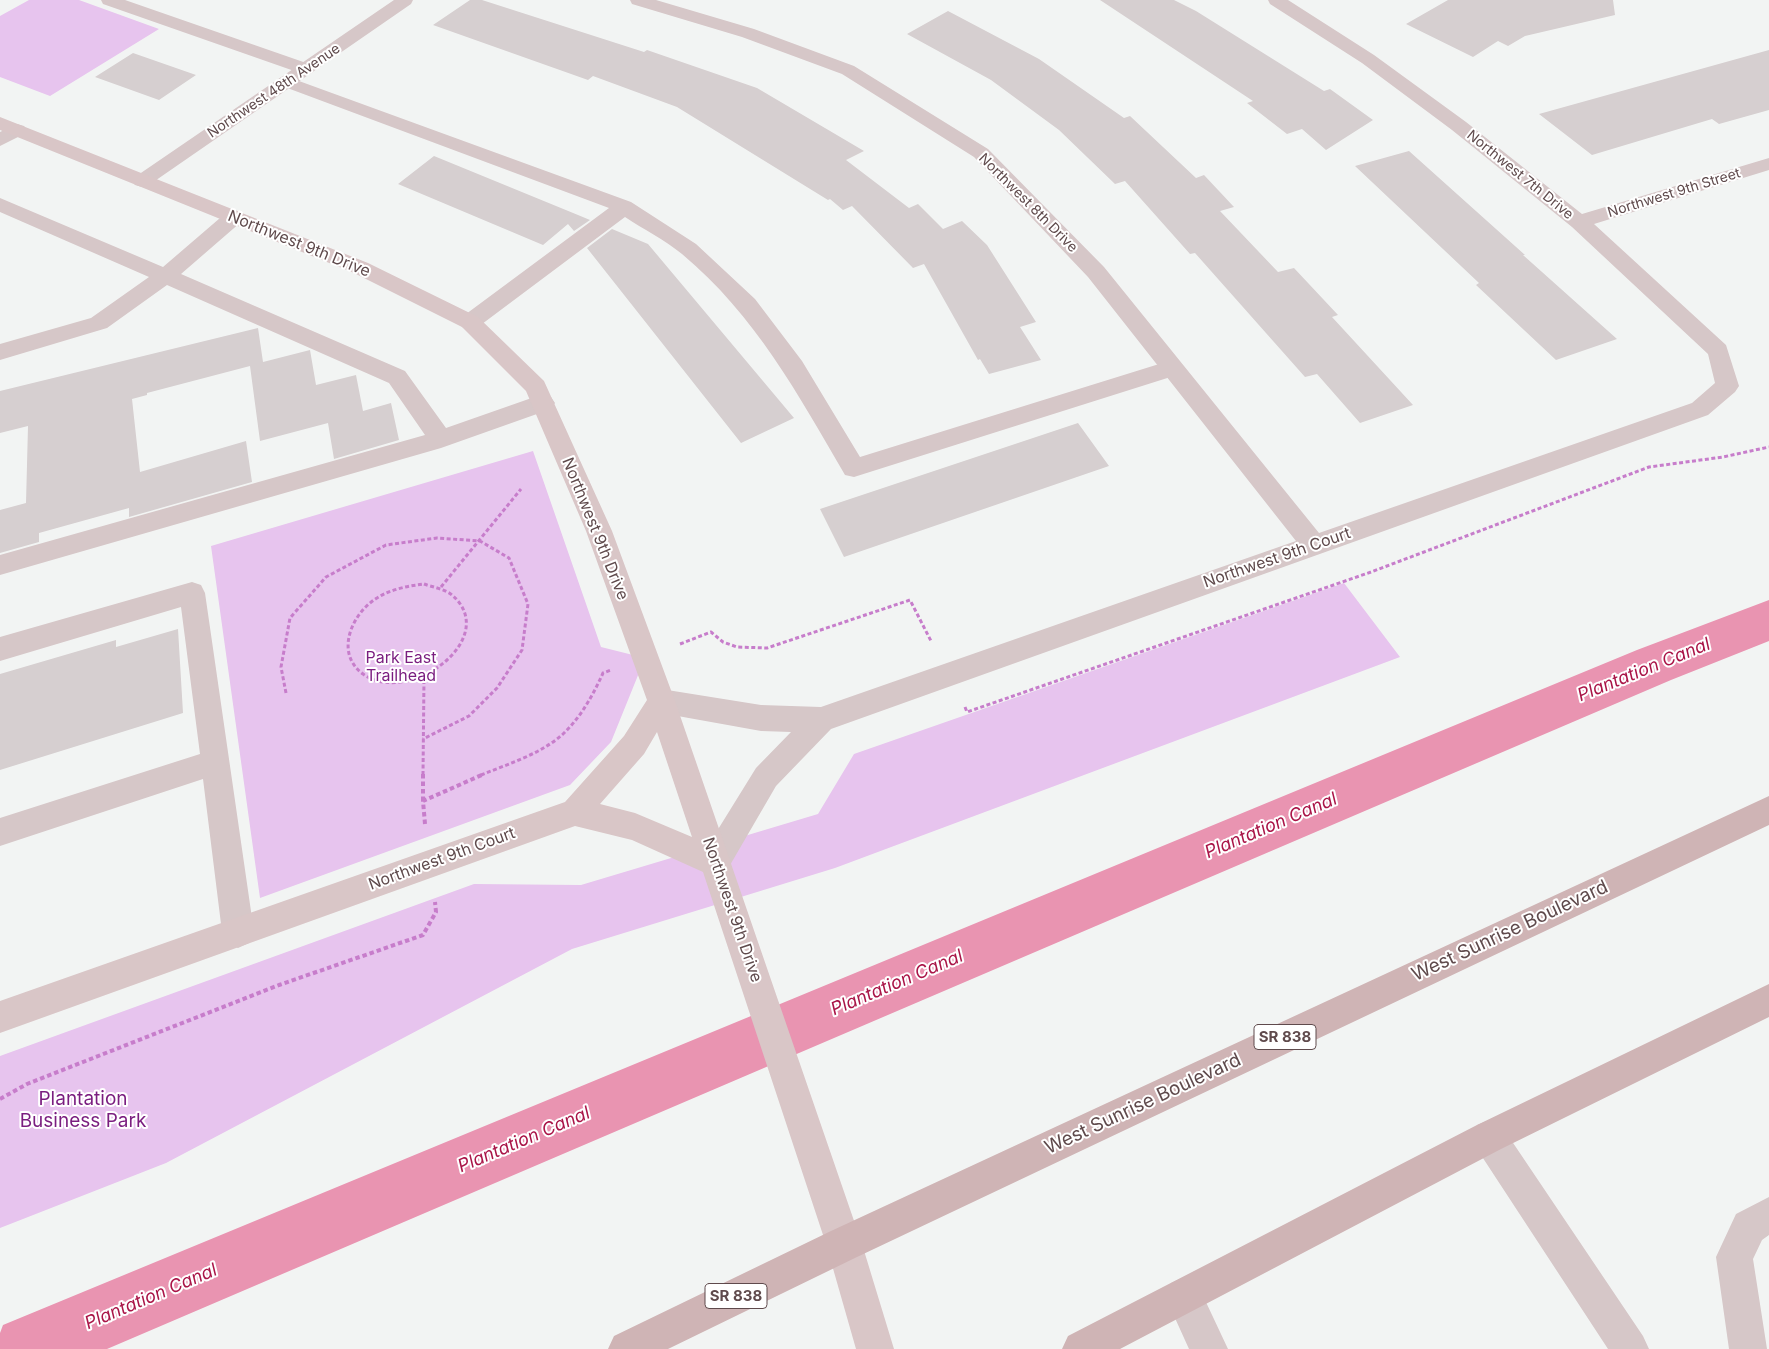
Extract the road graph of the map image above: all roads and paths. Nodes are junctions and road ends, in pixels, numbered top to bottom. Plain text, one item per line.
1 (110, 0) edge
2 (405, 0) edge
3 (638, 0) edge
4 (1276, 0) edge
5 (306, 69) junction
6 (288, 82) junction
7 (6, 131) edge
8 (1769, 164) edge
9 (142, 181) junction
10 (0, 204) edge
11 (624, 207) junction
12 (234, 217) junction
13 (1579, 222) junction
14 (164, 277) junction
15 (470, 322) junction
16 (0, 352) edge
17 (1172, 368) junction
18 (1728, 386) joint
19 (543, 403) junction
20 (440, 439) junction
21 (1769, 447) edge
22 (521, 489) dead end
23 (480, 541) junction
24 (1314, 546) junction
25 (0, 565) edge
26 (441, 587) junction
27 (0, 649) edge
28 (948, 674) junction
29 (424, 677) junction
30 (286, 693) dead end
31 (661, 701) junction
32 (821, 720) junction
33 (423, 739) junction
34 (215, 762) junction
35 (423, 802) dead end
36 (1769, 810) edge
37 (575, 812) junction
38 (0, 832) edge
39 (428, 864) junction
40 (718, 870) junction
41 (238, 932) junction
42 (1769, 1000) edge
43 (0, 1017) edge
44 (0, 1099) edge
45 (1489, 1137) junction
46 (1769, 1215) edge
47 (844, 1244) junction
48 (1184, 1296) junction
49 (627, 1349) edge
50 (875, 1349) edge
51 (1081, 1349) edge
52 (1209, 1349) edge
53 (1630, 1349) edge
54 (1748, 1349) edge

1 - 5 street
2 - 5 street, Northwest 48th Avenue
3 - 17 street, Northwest 8th Drive
4 - 13 street, Northwest 7th Drive
5 - 6 street, Northwest 48th Avenue
6 - 9 street, Northwest 48th Avenue
6 - 11 street
7 - 9 street, Northwest 9th Drive
8 - 13 street, Northwest 9th Street
9 - 12 street, Northwest 9th Drive
10 - 14 street
11 - 15 street
11 - 17 street
12 - 14 street
12 - 15 street, Northwest 9th Drive
13 - 18 street, Northwest 7th Drive
14 - 16 street
14 - 20 street
15 - 19 street, Northwest 9th Drive
17 - 24 street, Northwest 8th Drive
18 - 24 street, Northwest 9th Court
19 - 20 street
19 - 31 street, Northwest 9th Drive
20 - 25 street
21 - 28 path
22 - 23 path
23 - 26 path
23 - 30 path
23 - 33 path
24 - 28 street, Northwest 9th Court
26 - 29 path
26 - 29 path
27 - 34 street
28 - 32 street, Northwest 9th Court
29 - 33 path
31 - 32 street, Northwest 9th Court
31 - 37 street
31 - 40 street, Northwest 9th Drive
32 - 40 street, Northwest 9th Court
33 - 35 path
34 - 38 street
34 - 41 street
36 - 47 main road, West Sunrise Boulevard / SR 838
37 - 39 street, Northwest 9th Court
37 - 40 street
39 - 41 street, Northwest 9th Court
39 - 44 path
40 - 47 street, Northwest 9th Drive
41 - 43 street, Northwest 9th Court
42 - 45 main road
45 - 48 main road
45 - 53 street
46 - 54 street
47 - 49 main road, West Sunrise Boulevard / SR 838
47 - 50 street, Northwest 9th Drive
48 - 51 main road
48 - 52 street

